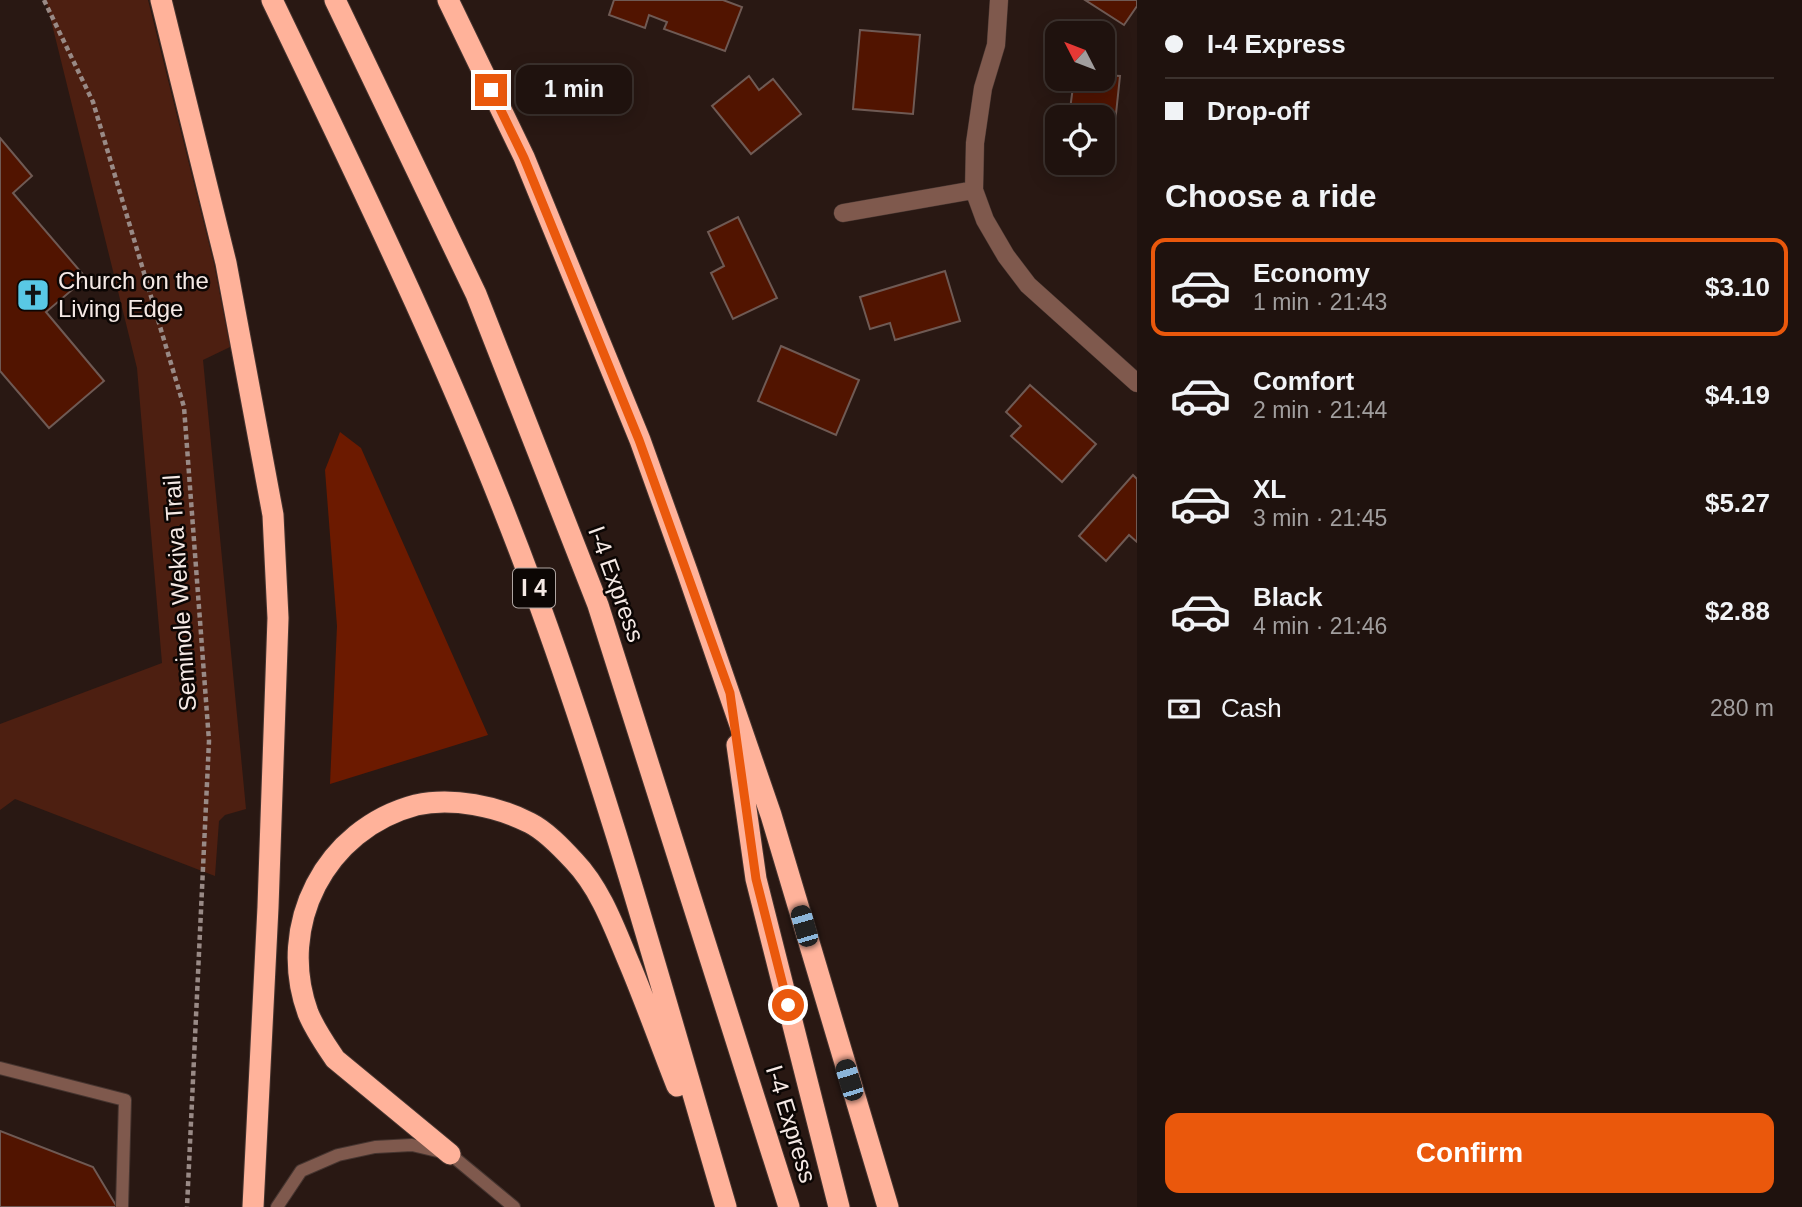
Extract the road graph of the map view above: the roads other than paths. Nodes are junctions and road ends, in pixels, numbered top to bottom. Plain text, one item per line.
1 (161, 0) edge
2 (272, 0) edge
3 (335, 0) edge
4 (448, 0) edge
5 (999, 0) edge
6 (974, 190) junction
7 (843, 213) dead end
8 (1137, 383) edge
9 (730, 693) junction
10 (0, 1068) edge
11 (450, 1154) junction
12 (498, 1191) junction
13 (725, 1204) edge
14 (122, 1207) edge
15 (253, 1207) edge
16 (277, 1207) edge
17 (502, 1207) edge
18 (514, 1207) edge
19 (789, 1207) edge
20 (839, 1207) edge
21 (888, 1207) edge

1 - 15 highway
2 - 13 highway, I 4
3 - 19 highway, I-4 Express
4 - 9 highway
5 - 6 street
6 - 7 street
6 - 8 street
9 - 20 highway, I-4 Express
9 - 21 highway
10 - 14 lane
11 - 12 lane
11 - 13 highway
11 - 16 lane
12 - 17 lane
12 - 18 lane

